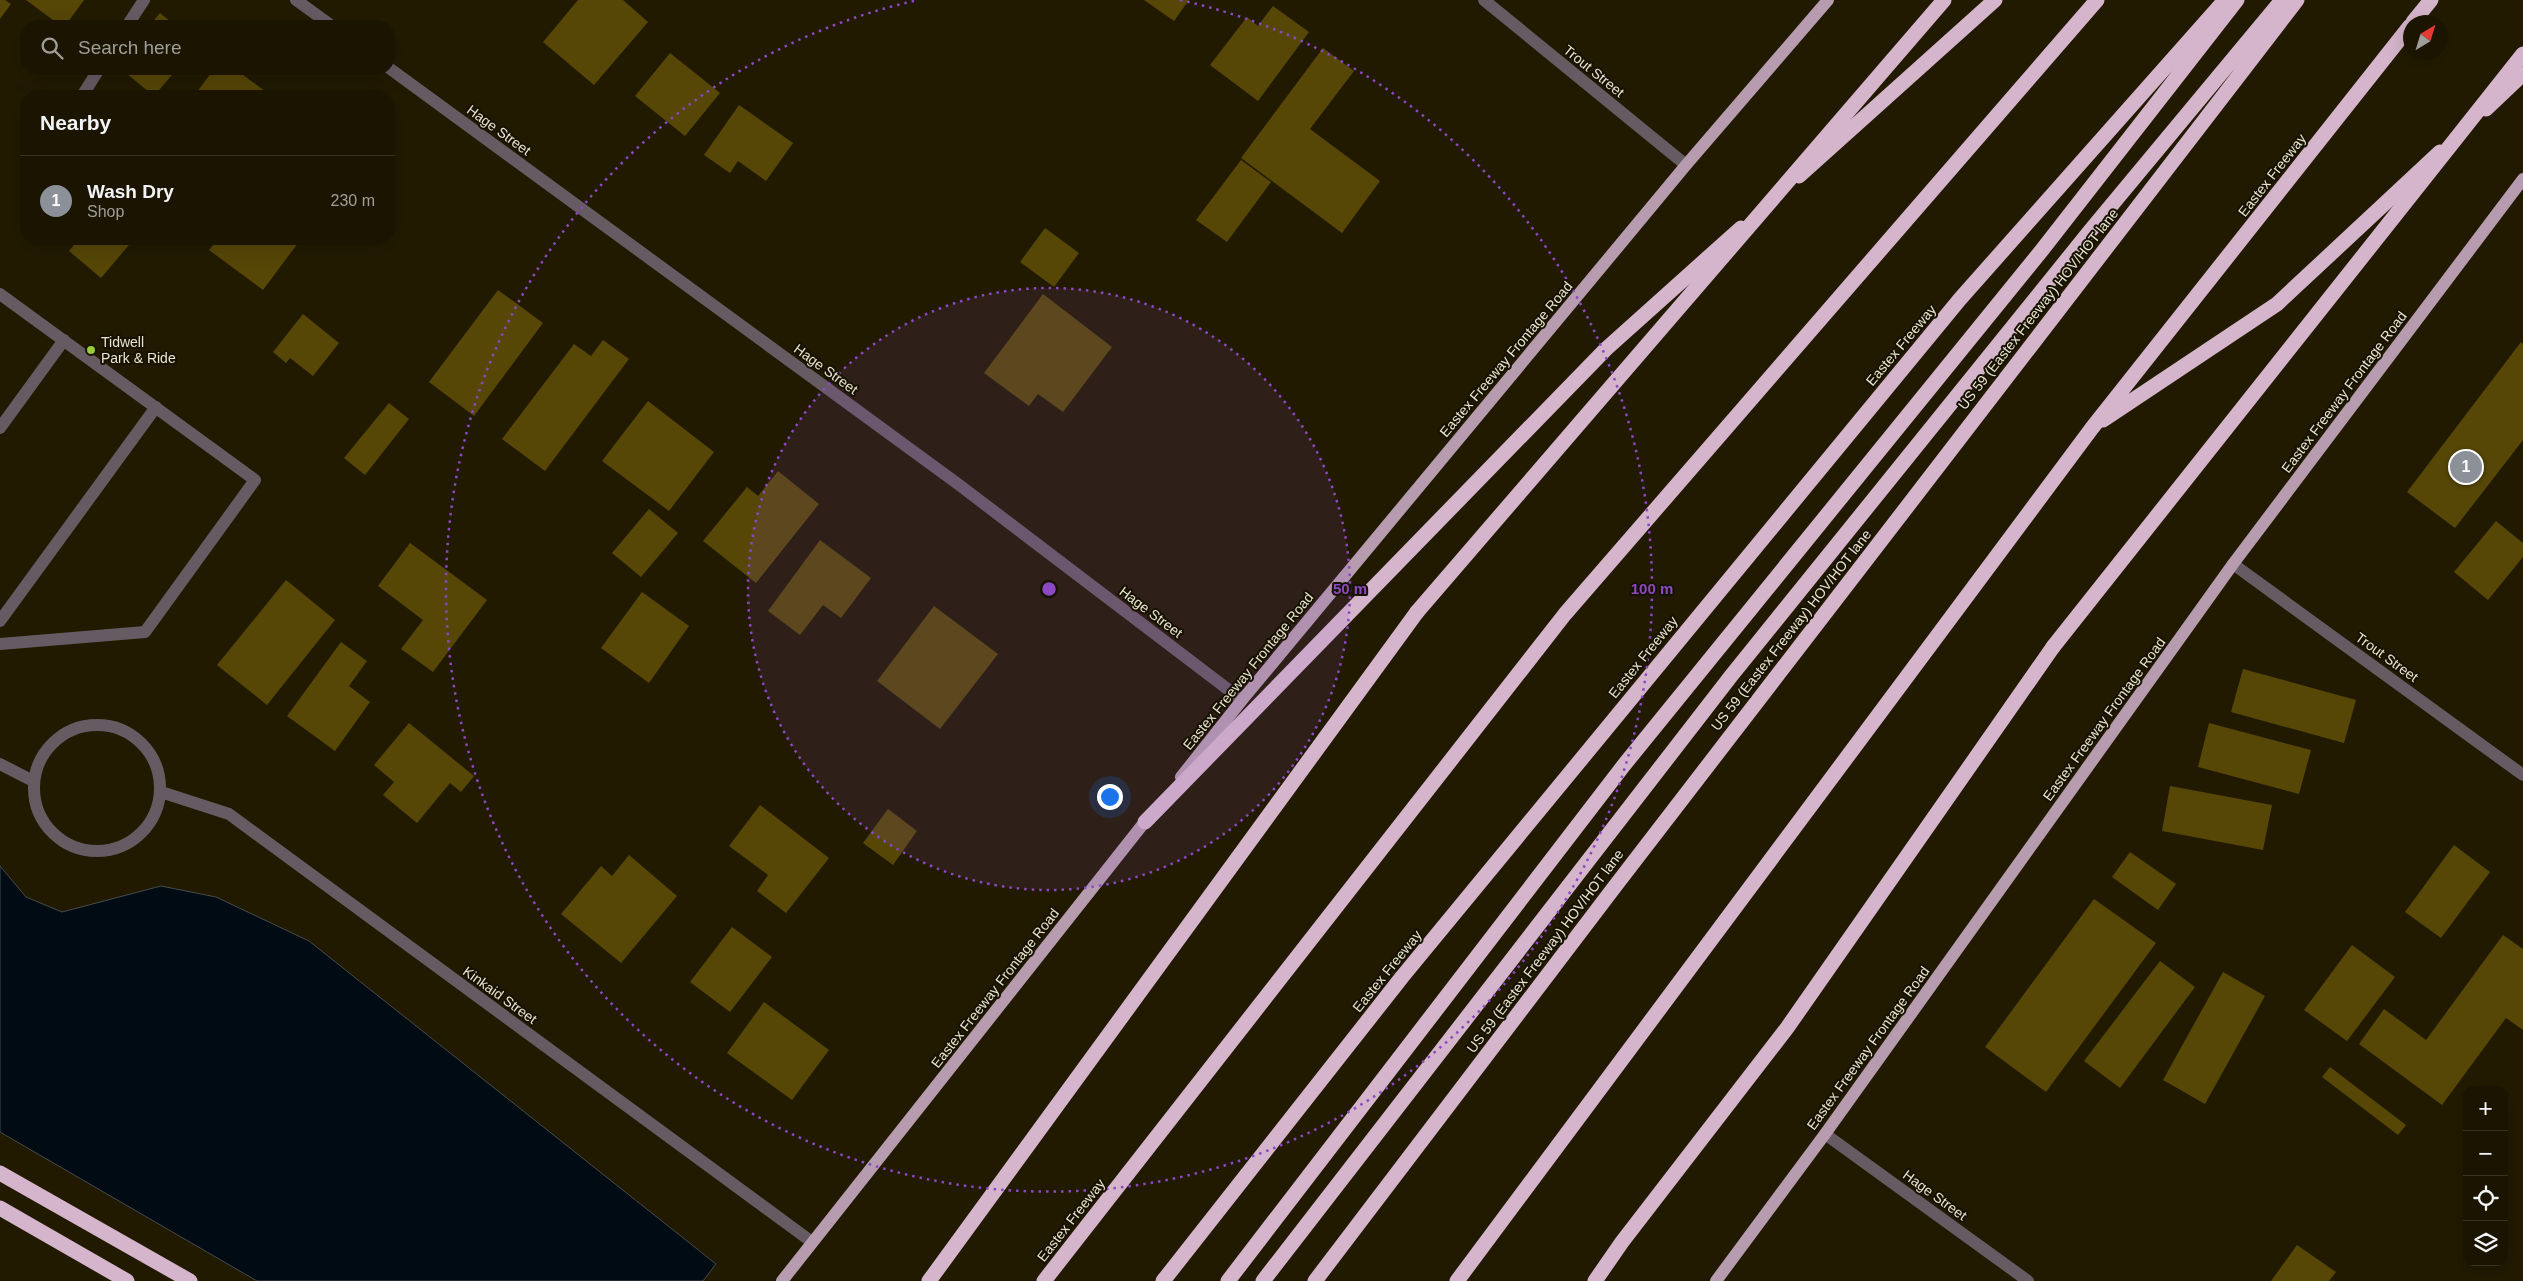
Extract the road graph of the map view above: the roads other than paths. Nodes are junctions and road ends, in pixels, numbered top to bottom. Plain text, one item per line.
1 (144, 0) edge
2 (296, 0) edge
3 (1484, 0) edge
4 (1828, 0) edge
5 (1944, 0) edge
6 (1995, 0) edge
7 (2097, 0) edge
8 (2225, 0) edge
9 (2236, 0) edge
10 (2282, 0) edge
11 (2297, 0) edge
12 (2431, 0) edge
13 (2419, 15) edge
14 (131, 20) edge
15 (324, 20) edge
16 (2403, 35) edge
17 (2523, 54) edge
18 (395, 72) edge
19 (2523, 74) edge
20 (96, 75) edge
21 (86, 90) edge
22 (1686, 165) junction
23 (2523, 179) edge
24 (0, 294) edge
25 (64, 340) junction
26 (156, 407) junction
27 (0, 428) edge
28 (2092, 428) junction
29 (2233, 564) junction
30 (0, 622) edge
31 (0, 644) edge
32 (1242, 700) junction
33 (0, 764) edge
34 (2523, 775) edge
35 (33, 781) junction
36 (161, 792) junction
37 (1145, 822) junction
38 (1825, 1134) junction
39 (0, 1172) edge
40 (0, 1208) edge
41 (812, 1242) junction
42 (127, 1281) edge
43 (190, 1281) edge
44 (782, 1281) edge
45 (929, 1281) edge
46 (1044, 1281) edge
47 (1163, 1281) edge
48 (1228, 1281) edge
49 (1263, 1281) edge
50 (1315, 1281) edge
51 (1457, 1281) edge
52 (1595, 1281) edge
53 (1716, 1281) edge
54 (2028, 1281) edge

1 - 14 street
2 - 15 street
3 - 22 street, Trout Street
4 - 22 main road, Eastex Freeway Frontage Road
5 - 45 highway, bridge
6 - 37 highway
7 - 46 highway, Eastex Freeway
8 - 47 highway, Eastex Freeway
9 - 48 highway
10 - 49 highway
11 - 50 highway, US 59 (Eastex Freeway) HOV/HOT lane
12 - 13 highway
16 - 28 highway, Eastex Freeway
17 - 52 highway, bridge
18 - 32 street, Hage Street
19 - 28 highway
20 - 21 street
22 - 32 main road, Eastex Freeway Frontage Road
23 - 29 main road, Eastex Freeway Frontage Road
24 - 25 street
25 - 26 street
25 - 27 street
26 - 30 street
26 - 31 street
28 - 51 highway, Eastex Freeway
29 - 34 street, Trout Street
29 - 38 main road, Eastex Freeway Frontage Road
32 - 37 main road, Eastex Freeway Frontage Road
33 - 35 street
35 - 36 street
35 - 36 street
36 - 41 street, Kinkaid Street
37 - 41 main road, Eastex Freeway Frontage Road
38 - 53 main road, Eastex Freeway Frontage Road
38 - 54 street, Hage Street
39 - 43 highway
40 - 42 highway
41 - 44 main road, Eastex Freeway Frontage Road

